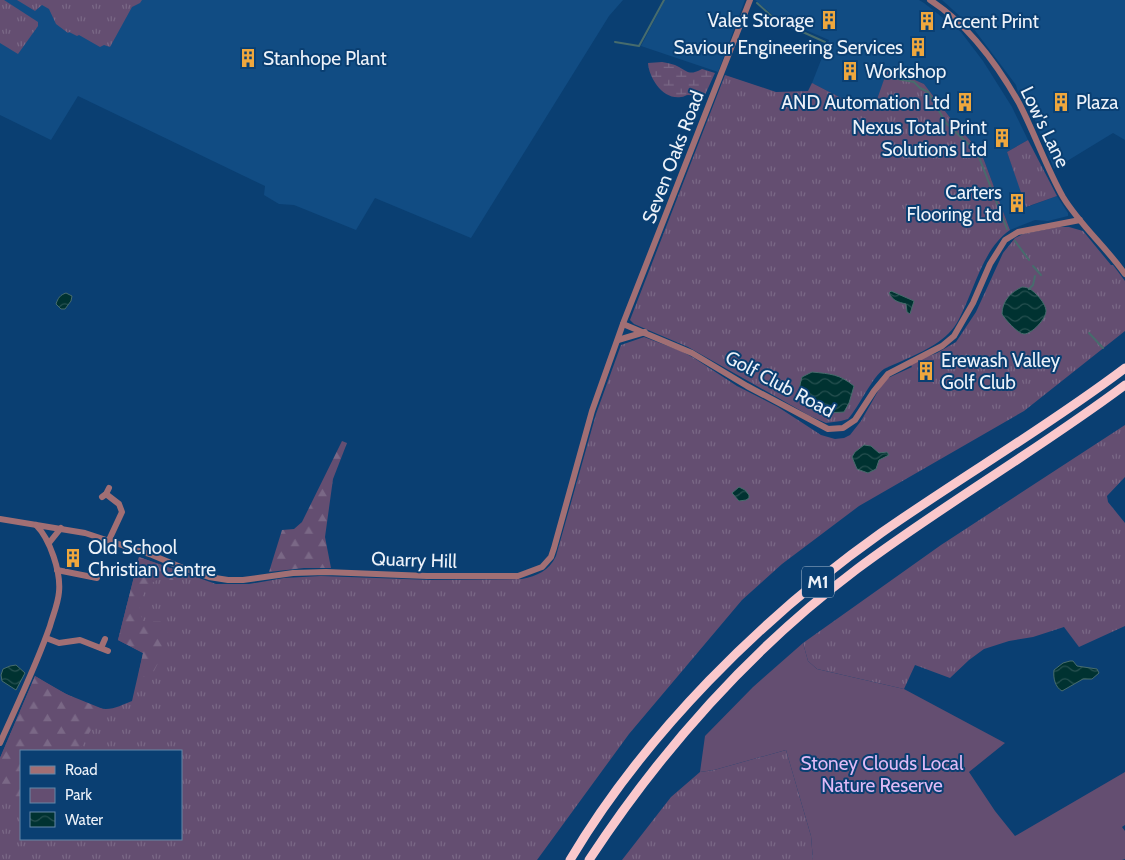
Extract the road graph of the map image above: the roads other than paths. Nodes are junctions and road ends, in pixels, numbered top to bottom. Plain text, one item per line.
1 (750, 0) edge
2 (930, 0) edge
3 (1080, 220) junction
4 (1125, 274) edge
5 (623, 324) junction
6 (645, 332) junction
7 (618, 340) junction
8 (1125, 368) edge
9 (1125, 385) edge
10 (106, 493) dead end
11 (0, 519) edge
12 (36, 525) junction
13 (61, 528) junction
14 (109, 540) junction
15 (48, 543) junction
16 (57, 570) junction
17 (97, 578) dead end
18 (46, 638) junction
19 (105, 639) dead end
20 (0, 743) edge
21 (570, 860) edge
22 (590, 860) edge

1 - 5 street, Seven Oaks Road
2 - 3 street, Low's Lane
3 - 4 street, Low's Lane
3 - 6 street, Golf Club Road
5 - 6 street, Golf Club Road
5 - 7 street, Quarry Hill
6 - 7 street
7 - 14 street, Quarry Hill
8 - 21 highway, M1
9 - 22 highway, M1
10 - 14 street
11 - 12 street, Quarry Hill
12 - 13 street, Quarry Hill
12 - 15 street
13 - 14 street, Quarry Hill
13 - 15 street
15 - 16 street
16 - 17 street
16 - 18 street
18 - 19 street
18 - 20 street

